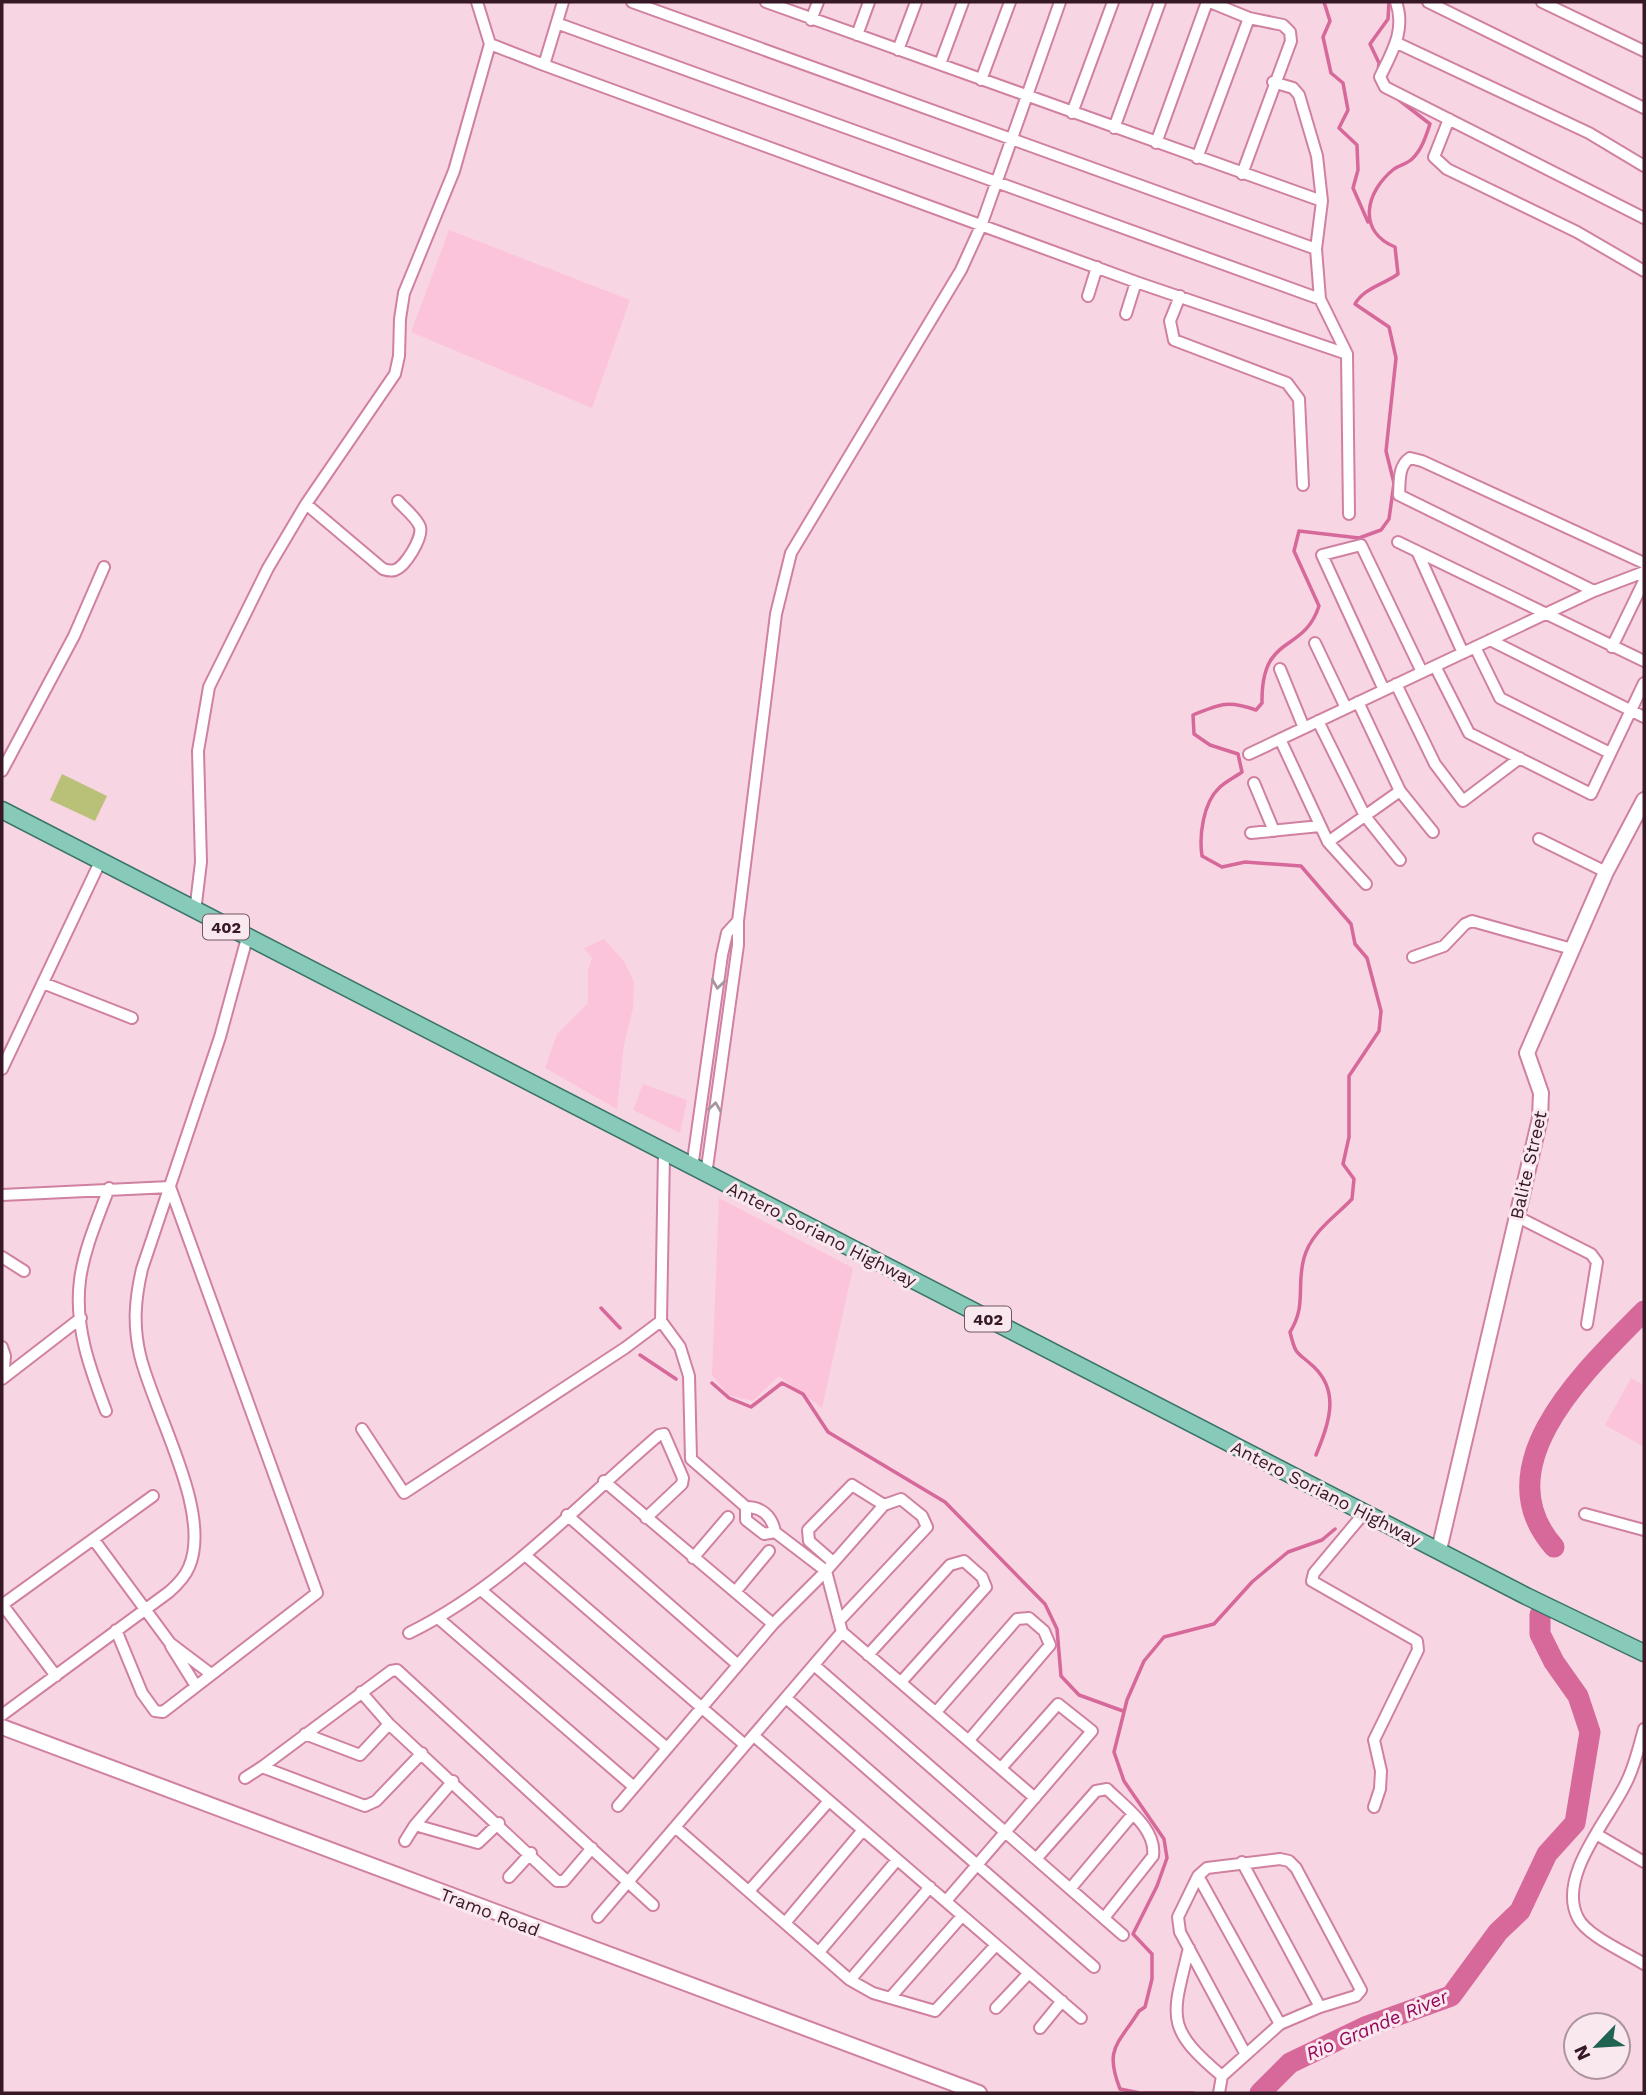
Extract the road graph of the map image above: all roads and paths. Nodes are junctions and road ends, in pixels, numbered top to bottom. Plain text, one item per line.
1 (477, 2) edge
2 (563, 2) edge
3 (632, 2) edge
4 (818, 2) edge
5 (869, 2) edge
6 (916, 2) edge
7 (963, 2) edge
8 (1010, 2) edge
9 (1060, 2) edge
10 (1113, 2) edge
11 (1160, 2) edge
12 (1208, 2) edge
13 (1396, 2) edge
14 (1428, 2) edge
15 (1542, 2) edge
16 (771, 3) edge
17 (1249, 18) junction
18 (811, 20) junction
19 (559, 24) junction
20 (857, 34) junction
21 (1397, 43) junction
22 (490, 44) junction
23 (898, 50) junction
24 (1644, 51) edge
25 (940, 64) junction
26 (544, 65) junction
27 (981, 80) junction
28 (1273, 82) junction
29 (1026, 96) junction
30 (1644, 108) edge
31 (1072, 113) junction
32 (1449, 120) junction
33 (1114, 128) junction
34 (1010, 139) junction
35 (1156, 143) junction
36 (1198, 158) junction
37 (1644, 166) edge
38 (1242, 174) junction
39 (996, 181) junction
40 (1322, 201) junction
41 (1644, 218) edge
42 (981, 226) junction
43 (1316, 249) junction
44 (1097, 267) junction
45 (1644, 271) edge
46 (1136, 282) junction
47 (1088, 296) dead end
48 (1180, 296) junction
49 (1321, 299) junction
50 (1126, 314) dead end
51 (1347, 354) junction
52 (1303, 485) dead end
53 (398, 501) dead end
54 (306, 504) junction
55 (1349, 514) dead end
56 (1398, 542) dead end
57 (1417, 551) junction
58 (1644, 563) edge
59 (104, 568) dead end
60 (1644, 572) edge
61 (1643, 588) edge
62 (1594, 591) junction
63 (1544, 615) junction
64 (1490, 640) junction
65 (1315, 643) dead end
66 (1612, 646) junction
67 (1475, 647) junction
68 (1463, 653) junction
69 (1644, 661) edge
70 (1436, 666) junction
71 (1280, 669) dead end
72 (1422, 672) junction
73 (1644, 683) edge
74 (1396, 684) junction
75 (1384, 690) junction
76 (1358, 702) junction
77 (1346, 708) junction
78 (1630, 710) junction
79 (1644, 717) edge
80 (1318, 721) junction
81 (1304, 728) junction
82 (1280, 739) junction
83 (1610, 753) junction
84 (1249, 754) dead end
85 (1520, 758) junction
86 (2, 771) edge
87 (1254, 783) dead end
88 (1400, 791) junction
89 (1644, 800) edge
90 (2, 810) edge
91 (1365, 816) junction
92 (1320, 826) junction
93 (1274, 831) junction
94 (1433, 832) dead end
95 (1251, 833) dead end
96 (1539, 839) dead end
97 (1328, 842) junction
98 (1400, 860) dead end
99 (100, 862) junction
100 (1606, 872) junction
101 (1366, 884) dead end
102 (195, 912) junction
103 (247, 938) junction
104 (1572, 948) junction
105 (1413, 957) dead end
106 (43, 983) junction
107 (132, 1018) dead end
108 (2, 1069) edge
109 (664, 1154) junction
110 (699, 1171) junction
111 (170, 1187) junction
112 (109, 1188) junction
113 (2, 1195) edge
114 (1516, 1216) junction
115 (2, 1257) edge
116 (24, 1271) dead end
117 (81, 1318) junction
118 (661, 1321) junction
119 (1587, 1324) dead end
120 (2, 1347) edge
121 (2, 1378) edge
122 (106, 1411) dead end
123 (362, 1429) dead end
124 (604, 1481) junction
125 (153, 1496) dead end
126 (884, 1505) junction
127 (746, 1507) junction
128 (1365, 1512) junction
129 (1585, 1514) dead end
130 (567, 1516) junction
131 (727, 1517) dead end
132 (646, 1518) junction
133 (1644, 1530) edge
134 (775, 1532) junction
135 (94, 1540) junction
136 (1439, 1550) junction
137 (769, 1552) dead end
138 (525, 1555) junction
139 (693, 1558) junction
140 (830, 1567) junction
141 (481, 1590) junction
142 (735, 1592) junction
143 (2, 1605) edge
144 (146, 1611) junction
145 (438, 1618) junction
146 (773, 1624) junction
147 (841, 1627) junction
148 (116, 1630) junction
149 (409, 1633) dead end
150 (170, 1643) junction
151 (1644, 1653) edge
152 (868, 1655) junction
153 (738, 1665) junction
154 (814, 1665) junction
155 (211, 1674) junction
156 (57, 1675) junction
157 (901, 1682) junction
158 (196, 1686) junction
159 (361, 1692) junction
160 (786, 1698) junction
161 (701, 1708) junction
162 (936, 1712) junction
163 (2, 1715) edge
164 (389, 1724) junction
165 (2, 1727) edge
166 (1644, 1729) edge
167 (305, 1734) junction
168 (754, 1736) junction
169 (969, 1740) junction
170 (745, 1745) junction
171 (667, 1748) junction
172 (422, 1753) junction
173 (261, 1767) junction
174 (1001, 1768) junction
175 (245, 1777) dead end
176 (453, 1781) junction
177 (634, 1787) junction
178 (1035, 1798) junction
179 (829, 1801) junction
180 (618, 1806) dead end
181 (1374, 1807) dead end
182 (1133, 1814) junction
183 (499, 1823) junction
184 (415, 1825) junction
185 (675, 1827) junction
186 (863, 1830) junction
187 (1005, 1833) junction
188 (1596, 1834) junction
189 (405, 1841) dead end
190 (592, 1848) junction
191 (531, 1853) junction
192 (1036, 1859) junction
193 (897, 1860) junction
194 (1242, 1862) junction
195 (1644, 1863) edge
196 (977, 1865) junction
197 (1198, 1876) junction
198 (509, 1877) dead end
199 (628, 1882) junction
200 (930, 1887) junction
201 (1070, 1889) junction
202 (749, 1891) junction
203 (946, 1901) junction
204 (653, 1905) dead end
205 (962, 1916) junction
206 (598, 1917) dead end
207 (1104, 1918) junction
208 (785, 1923) junction
209 (1124, 1935) dead end
210 (996, 1945) junction
211 (1189, 1948) junction
212 (819, 1952) junction
213 (1644, 1964) edge
214 (1094, 1967) dead end
215 (1029, 1973) junction
216 (850, 1980) junction
217 (890, 1998) junction
218 (1062, 2001) junction
219 (1320, 2007) junction
220 (996, 2008) dead end
221 (1081, 2018) dead end
222 (1280, 2024) junction
223 (1040, 2028) dead end
224 (1245, 2053) junction
225 (1222, 2076) junction
226 (979, 2093) edge
227 (1219, 2093) edge

1 - 22 street
2 - 19 street
3 - 34 street
4 - 18 street
5 - 20 street
6 - 23 street
7 - 25 street
8 - 27 street
9 - 29 street
10 - 31 street
11 - 33 street
12 - 17 street
12 - 35 street
13 - 21 street
14 - 30 street
15 - 24 street
16 - 18 street
17 - 28 street
17 - 36 street
18 - 20 street
19 - 26 street
19 - 39 street
20 - 23 street
21 - 32 street
21 - 37 street
22 - 26 street
22 - 54 street
23 - 25 street
25 - 27 street
26 - 42 street
27 - 29 street
28 - 38 street
28 - 40 street
29 - 31 street
29 - 34 street
31 - 33 street
32 - 41 street
32 - 45 street
33 - 35 street
34 - 39 street
34 - 43 street
35 - 36 street
36 - 38 street
38 - 40 street
39 - 42 street
39 - 49 street
40 - 43 street
42 - 44 street
42 - 110 street
43 - 49 street
44 - 46 street
44 - 47 street
46 - 48 street
46 - 50 street
48 - 51 street
48 - 52 street
49 - 51 street
51 - 55 street
53 - 54 street
54 - 102 street
56 - 57 street
57 - 63 street
57 - 68 street
58 - 62 street
59 - 86 street
60 - 62 street
61 - 66 street
62 - 63 street
63 - 64 street
63 - 66 street
64 - 67 street
64 - 78 street
65 - 77 street
66 - 69 street
67 - 68 street
67 - 83 street
68 - 70 street
70 - 72 street
70 - 85 street
71 - 81 street
72 - 74 street
72 - 75 street
73 - 78 street
74 - 75 street
74 - 85 street
75 - 76 street
76 - 77 street
76 - 88 street
77 - 80 street
78 - 79 street
78 - 83 street
80 - 81 street
80 - 91 street
81 - 82 street
82 - 84 street
82 - 92 street
83 - 85 street
87 - 93 street
88 - 91 street
88 - 94 street
89 - 100 street, Balite Street
90 - 99 main road, Antero Soriano Highway / 402
91 - 97 street
91 - 98 street
92 - 93 street
92 - 97 street
93 - 95 street
96 - 100 street
97 - 101 street
99 - 102 main road, Antero Soriano Highway / 402
99 - 106 street
100 - 104 street, Balite Street
102 - 103 main road, Antero Soriano Highway / 402
103 - 109 main road, Antero Soriano Highway / 402
103 - 111 street
104 - 105 street
104 - 114 street, Balite Street
106 - 107 street
106 - 108 street
109 - 110 main road, Antero Soriano Highway / 402
109 - 118 street
110 - 128 main road, Antero Soriano Highway / 402
111 - 112 street
111 - 144 street
111 - 155 street
112 - 113 street
112 - 117 street
114 - 119 street
114 - 136 street, Balite Street
115 - 116 street
117 - 121 street
117 - 122 street
118 - 123 street
118 - 127 street
120 - 121 street
124 - 130 street
124 - 132 street
124 - 132 street
125 - 135 street
126 - 140 street
126 - 140 street
126 - 147 street
127 - 134 street
127 - 134 street
128 - 136 main road, Antero Soriano Highway / 402
128 - 181 street
129 - 133 street
130 - 138 street
130 - 153 street
131 - 139 street
132 - 139 street
134 - 140 street
135 - 143 street
135 - 144 street
136 - 151 main road, Antero Soriano Highway / 402
137 - 142 street
138 - 141 street
138 - 161 street
139 - 142 street
140 - 146 street
140 - 147 street
141 - 145 street
141 - 171 street
142 - 146 street
143 - 156 street
144 - 148 street
144 - 150 street
145 - 149 street
145 - 177 street
146 - 153 street
147 - 152 street
147 - 154 street
148 - 156 street
148 - 158 street
150 - 155 street
150 - 158 street
152 - 157 street
152 - 157 street
153 - 161 street
154 - 160 street
154 - 187 street
155 - 158 street
156 - 163 street
157 - 162 street
159 - 164 street
159 - 167 street
159 - 190 street
160 - 168 street
160 - 196 street
161 - 170 street
161 - 171 street
162 - 169 street
162 - 169 street
164 - 167 street
164 - 172 street
165 - 226 street, Tramo Road
166 - 188 street
167 - 173 street
168 - 170 street
168 - 179 street
169 - 174 street
170 - 185 street
171 - 177 street
172 - 173 street
172 - 176 street
173 - 175 street
174 - 178 street
174 - 178 street
176 - 183 street
176 - 184 street
177 - 180 street
178 - 187 street
179 - 186 street
179 - 202 street
182 - 192 street
182 - 201 street
182 - 207 street
183 - 184 street
183 - 191 street
184 - 189 street
185 - 199 street
185 - 202 street
186 - 193 street
186 - 208 street
187 - 192 street
187 - 196 street
188 - 195 street
188 - 213 street
190 - 191 street
190 - 199 street
191 - 198 street
192 - 201 street
193 - 200 street
193 - 212 street
194 - 197 street
194 - 219 street
194 - 219 street
196 - 203 street
196 - 214 street
197 - 211 street
197 - 222 street
199 - 204 street
199 - 206 street
200 - 203 street
200 - 216 street
201 - 207 street
202 - 208 street
203 - 205 street
205 - 210 street
205 - 217 street
207 - 209 street
208 - 212 street
210 - 215 street
210 - 217 street
211 - 224 street
211 - 225 street
212 - 216 street
215 - 218 street
215 - 220 street
216 - 217 street
218 - 221 street
218 - 223 street
219 - 222 street
222 - 224 street
224 - 225 street
225 - 227 street

